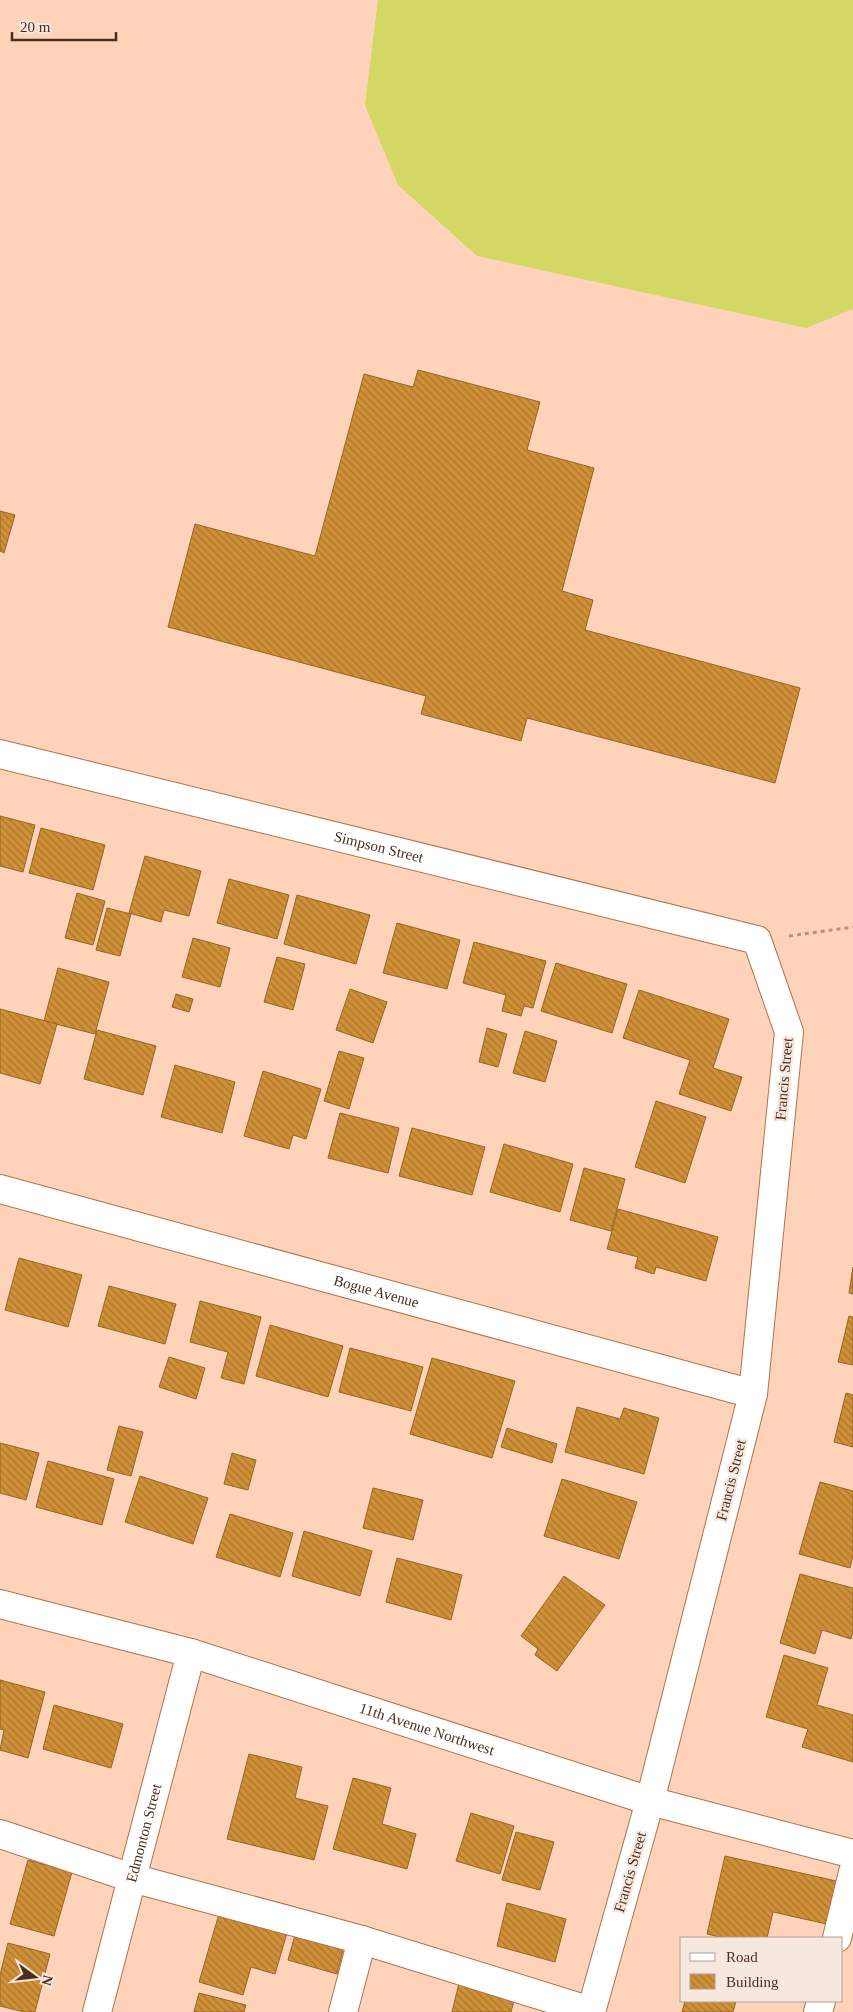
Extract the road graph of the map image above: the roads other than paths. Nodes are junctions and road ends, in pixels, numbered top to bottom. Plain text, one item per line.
1 (0, 754) edge
2 (757, 940) joint
3 (0, 1189) edge
4 (753, 1394) junction
5 (0, 1604) edge
6 (191, 1653) junction
7 (650, 1801) junction
8 (0, 1834) edge
9 (853, 1854) edge
10 (853, 1872) edge
11 (132, 1878) junction
12 (837, 1937) edge
13 (362, 1940) junction
14 (97, 2012) edge
15 (343, 2012) edge
16 (591, 2012) edge

1 - 2 street, Simpson Street
2 - 4 street, Francis Street
3 - 4 street, Bogue Avenue
4 - 7 street, Francis Street
5 - 6 street, 11th Avenue Northwest
6 - 7 street, 11th Avenue Northwest
6 - 11 street, Edmonton Street
7 - 9 street, 11th Avenue Northwest
7 - 16 street, Francis Street
8 - 11 street
10 - 12 street
11 - 13 street
11 - 14 street, Edmonton Street
13 - 15 street
13 - 16 street

